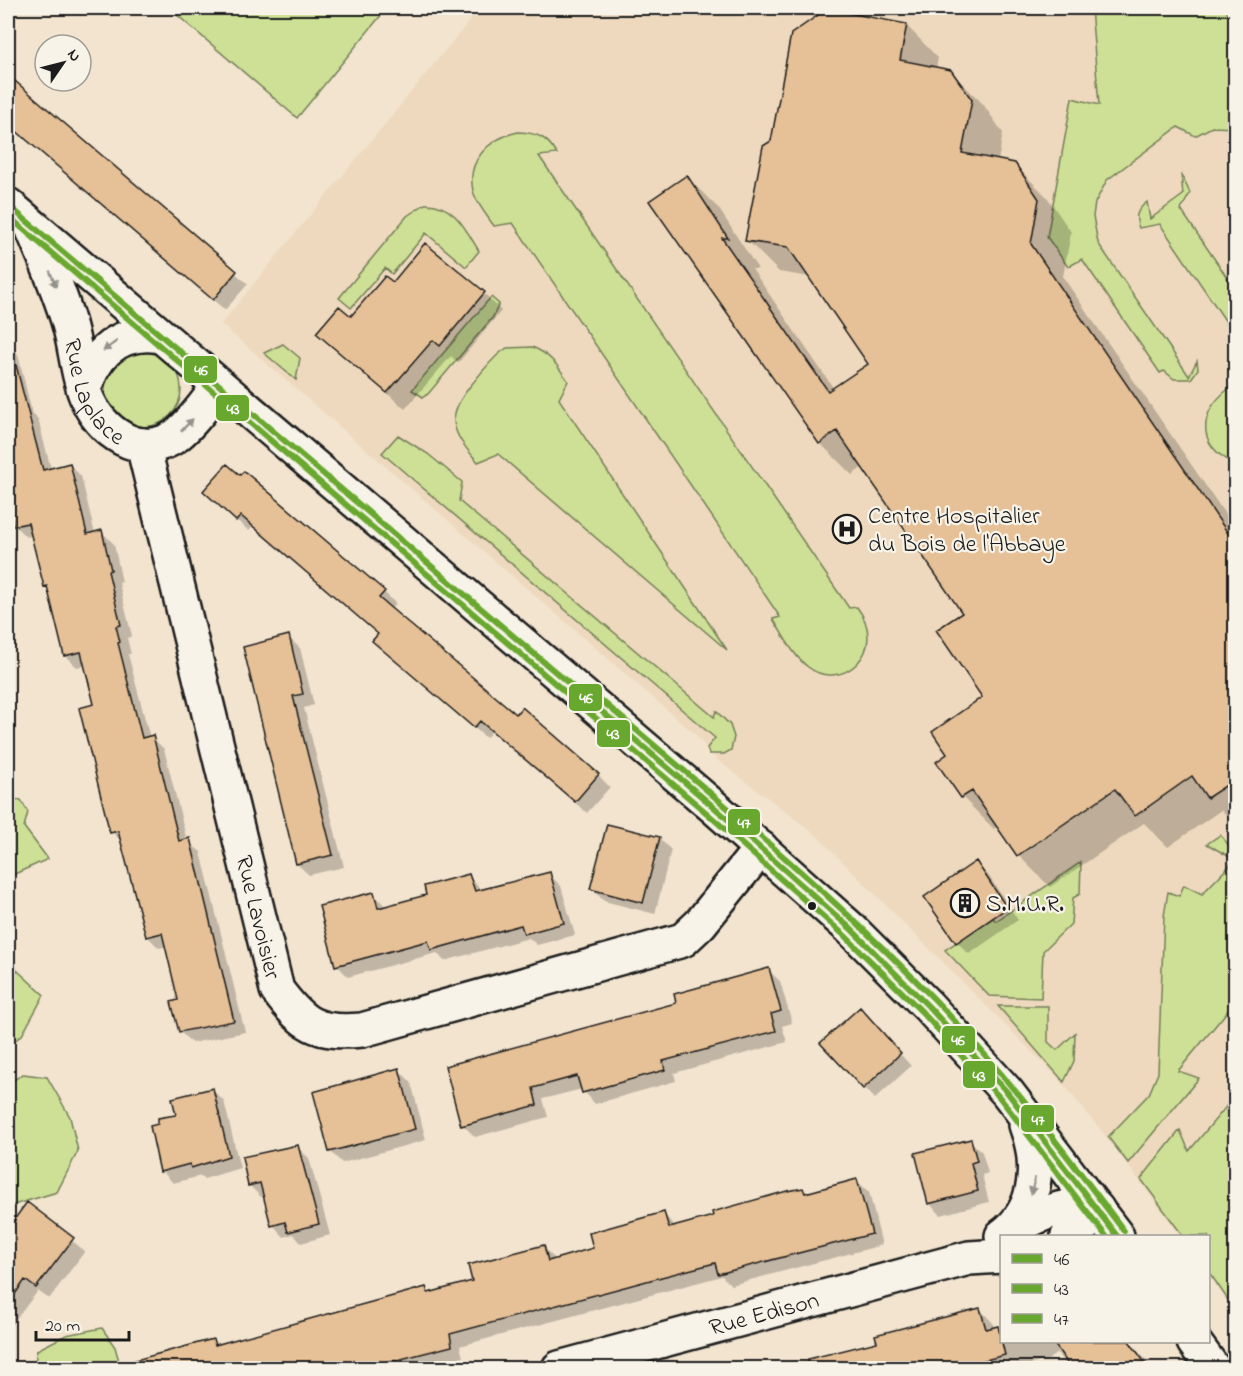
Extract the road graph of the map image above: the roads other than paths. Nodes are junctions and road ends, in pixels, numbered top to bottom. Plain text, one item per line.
1 (19, 215) edge
2 (160, 336) junction
3 (219, 386) junction
4 (84, 390) junction
5 (143, 445) junction
6 (760, 849) junction
7 (1020, 1109) junction
8 (1096, 1209) junction
9 (1007, 1235) edge
10 (1012, 1235) edge
11 (1069, 1235) edge
12 (1116, 1235) edge
13 (1000, 1242) edge
14 (1195, 1343) edge
15 (559, 1368) edge
16 (1213, 1368) edge

1 - 2 street, Rue Laplace
1 -> 4 street, Rue Laplace
2 - 3 street, Rue Laplace
2 -> 4 street
5 -> 3 street, Rue Laplace
3 - 6 street, Rue Laplace
4 - 5 street, Rue Laplace
5 - 6 street, Rue Lavoisier
6 - 7 street, Rue Laplace
7 - 8 street, Rue Laplace
7 -> 9 street, Rue Edison
8 - 10 street
8 - 11 street
8 - 12 street, Rue Laplace
13 - 15 street, Rue Edison
14 - 16 street

